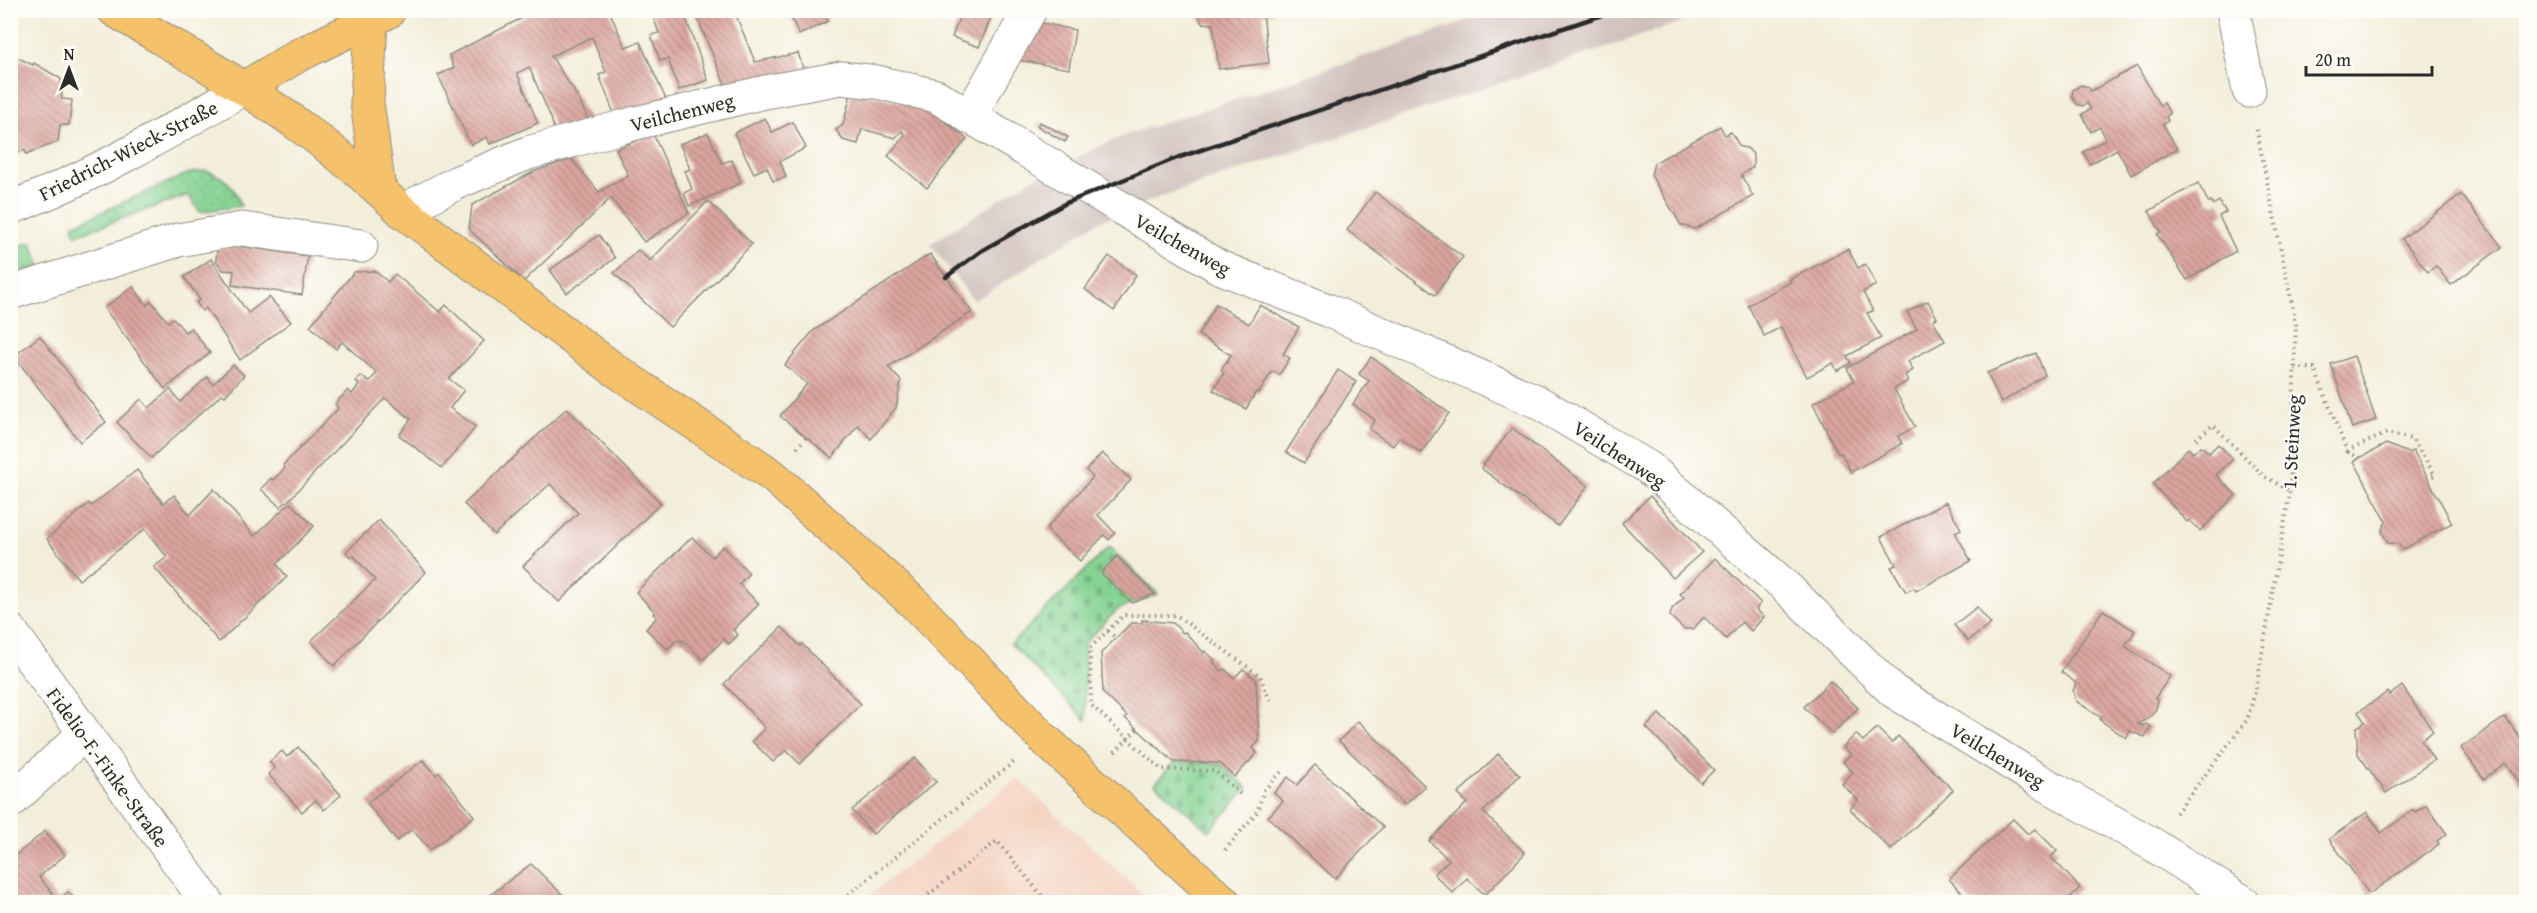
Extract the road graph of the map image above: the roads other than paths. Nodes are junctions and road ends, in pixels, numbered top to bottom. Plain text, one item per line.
1 (114, 10) edge
2 (1030, 10) edge
3 (2234, 10) edge
4 (381, 15) edge
5 (244, 88) junction
6 (2249, 91) road end
7 (969, 117) junction
8 (391, 200) junction
9 (10, 208) edge
10 (361, 246) dead end
11 (10, 293) edge
12 (10, 630) edge
13 (84, 734) junction
14 (10, 802) edge
15 (207, 903) edge
16 (1224, 903) edge
17 (2243, 903) edge

1 - 5 main road
2 - 7 street
3 - 6 street
4 - 5 main road
4 - 8 main road
5 - 8 main road
5 - 9 street, Friedrich-Wieck-Straße
7 - 8 street, Veilchenweg
7 - 17 street, Veilchenweg
8 - 16 main road
10 - 11 street
12 - 13 street, Fidelio-F.-Finke-Straße
13 - 14 street
13 - 15 street, Fidelio-F.-Finke-Straße

